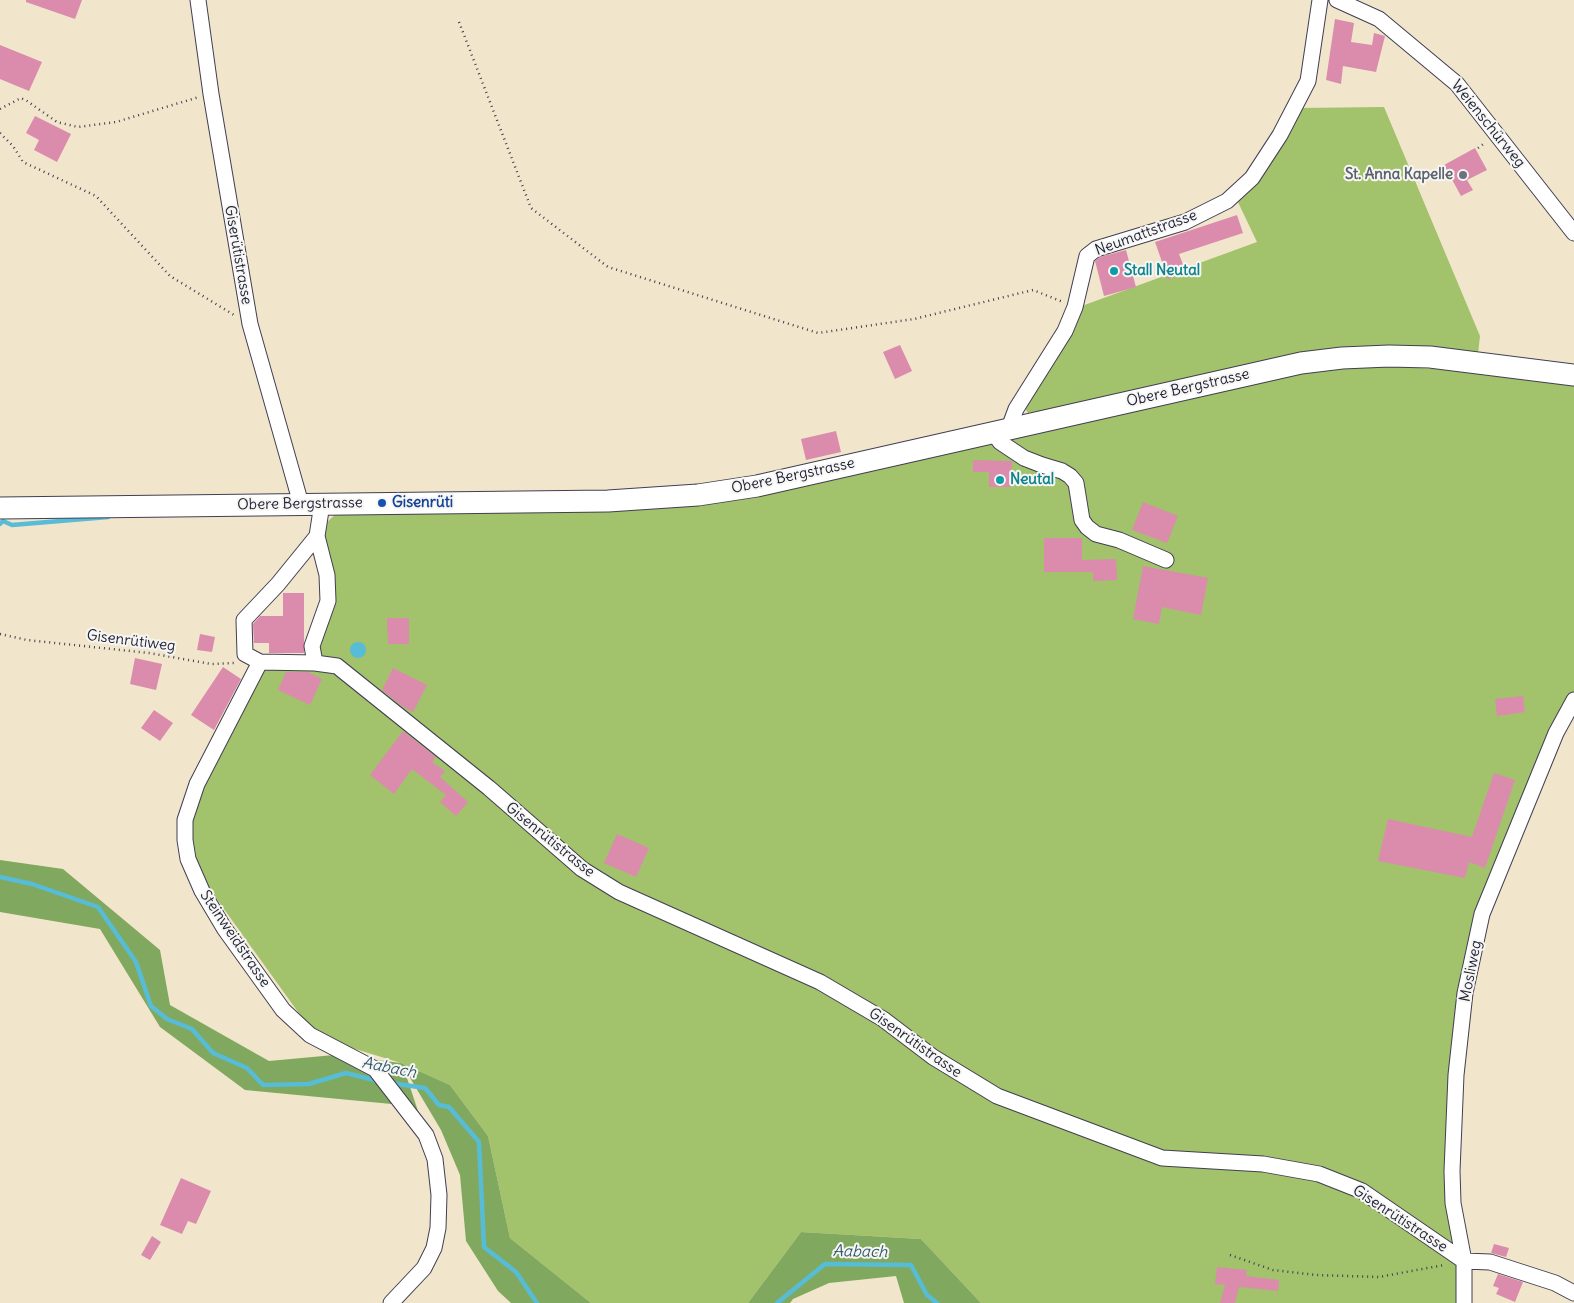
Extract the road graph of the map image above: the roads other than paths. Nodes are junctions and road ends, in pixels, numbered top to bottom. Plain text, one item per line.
1 (198, 0) edge
2 (1320, 0) edge
3 (1337, 0) edge
4 (1574, 233) edge
5 (1574, 375) edge
6 (1001, 430) junction
7 (312, 504) junction
8 (0, 508) edge
9 (318, 536) junction
10 (1166, 560) dead end
11 (260, 662) junction
12 (315, 662) junction
13 (1574, 700) edge
14 (1464, 1261) junction
15 (1574, 1293) edge
16 (391, 1303) edge
17 (1464, 1303) edge

1 - 7 street, Giserütistrasse
2 - 6 street, Neumattstrasse
3 - 4 street, Weienschürweg
5 - 6 main road, Obere Bergstrasse
6 - 7 main road, Obere Bergstrasse
6 - 10 street
7 - 8 main road, Obere Bergstrasse
7 - 9 street
9 - 11 street
9 - 12 street
11 - 12 street
11 - 16 street, Steinweidstrasse
12 - 14 street, Gisenrütistrasse
13 - 14 street, Mosliweg
14 - 15 street, Gisenrütistrasse
14 - 17 street, Mosliweg

